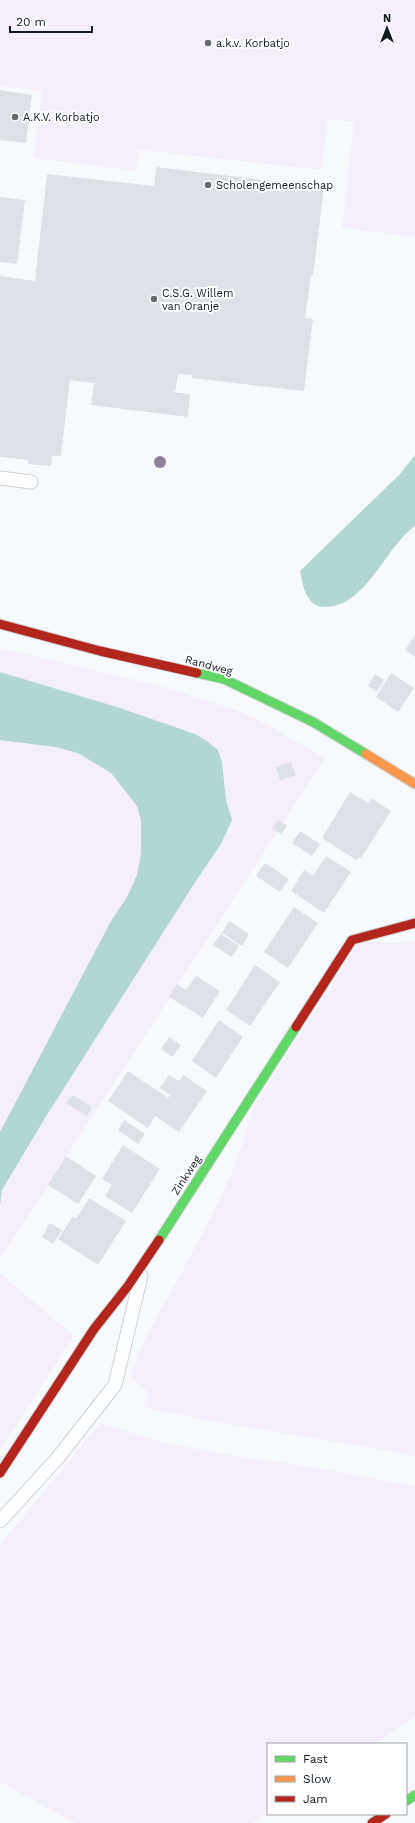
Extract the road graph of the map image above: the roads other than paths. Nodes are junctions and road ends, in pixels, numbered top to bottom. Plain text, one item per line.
1 (0, 478) edge
2 (31, 482) dead end
3 (0, 624) edge
4 (415, 784) edge
5 (415, 923) edge
6 (145, 1262) junction
7 (0, 1473) edge
8 (0, 1521) edge
9 (384, 1815) edge
10 (372, 1823) edge

1 - 2 lane
3 - 4 street, Randweg
5 - 6 street, Zinkweg
6 - 7 street, Zinkweg
6 - 8 lane
9 - 10 street

